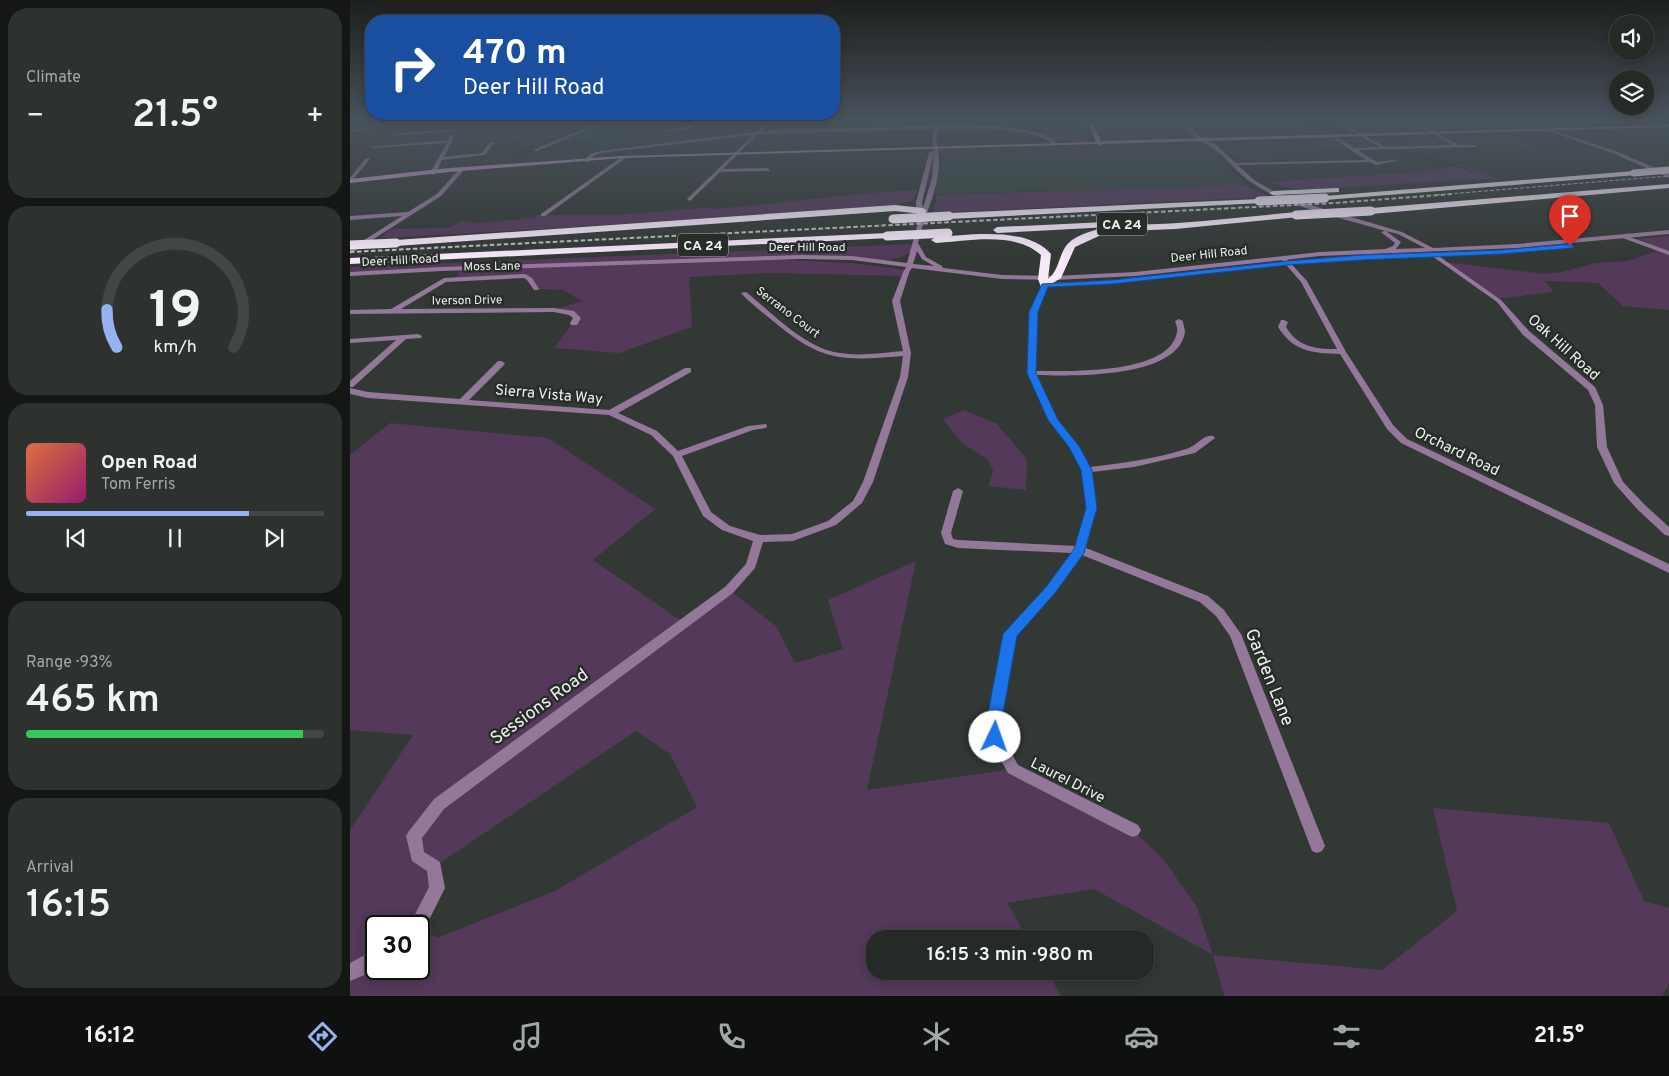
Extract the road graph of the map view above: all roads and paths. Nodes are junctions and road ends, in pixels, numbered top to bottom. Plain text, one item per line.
1 (362, 166) edge
2 (436, 166) edge
3 (505, 166) edge
4 (611, 166) edge
5 (722, 166) edge
6 (935, 166) edge
7 (1237, 166) edge
8 (1647, 166) edge
9 (928, 167) joint
10 (461, 170) junction
11 (768, 170) dead end
12 (1669, 170) edge
13 (717, 171) junction
14 (934, 172) junction
15 (433, 173) junction
16 (1669, 176) edge
17 (1572, 178) junction
18 (350, 181) edge
19 (1666, 186) edge
20 (1273, 193) junction
21 (690, 199) dead end
22 (919, 202) junction
23 (895, 208) junction
24 (923, 211) junction
25 (410, 214) junction
26 (543, 215) dead end
27 (1296, 215) junction
28 (350, 218) edge
29 (883, 219) dead end
30 (854, 221) dead end
31 (1362, 222) junction
32 (1384, 232) junction
33 (1669, 232) edge
34 (1622, 236) junction
35 (1669, 236) edge
36 (1635, 239) junction
37 (396, 243) junction
38 (350, 245) edge
39 (915, 245) junction
40 (1387, 250) junction
41 (1419, 250) junction
42 (350, 252) edge
43 (1433, 252) junction
44 (1669, 253) edge
45 (519, 254) junction
46 (752, 259) junction
47 (1285, 260) junction
48 (350, 261) edge
49 (884, 261) junction
50 (908, 268) junction
51 (948, 270) junction
52 (350, 274) edge
53 (1055, 278) junction
54 (1044, 282) junction
55 (536, 289) dead end
56 (744, 293) dead end
57 (350, 312) edge
58 (392, 312) junction
59 (1179, 321) dead end
60 (1284, 322) dead end
61 (574, 323) dead end
62 (418, 336) dead end
63 (404, 337) junction
64 (350, 340) edge
65 (908, 352) junction
66 (1342, 352) junction
67 (502, 363) dead end
68 (688, 370) dead end
69 (1032, 373) junction
70 (351, 382) edge
71 (350, 390) edge
72 (463, 401) junction
73 (611, 413) junction
74 (763, 426) dead end
75 (1210, 438) dead end
76 (677, 455) junction
77 (1087, 470) junction
78 (958, 491) dead end
79 (1669, 533) edge
80 (759, 539) junction
81 (1080, 550) junction
82 (1669, 569) edge
83 (1133, 830) dead end
84 (1317, 846) dead end
85 (423, 915) edge
86 (365, 965) edge
87 (350, 972) edge

1 - 18 street
2 - 15 street
3 - 10 main road
4 - 26 street
5 - 13 street
6 - 14 street, Sierra Vista Way
7 - 20 street, Oak Hill Road
8 - 16 street
9 - 14 street
9 - 22 street
10 - 15 main road
10 - 25 street
11 - 13 street
12 - 17 highway, CA 24, bridge
13 - 21 street
14 - 24 street, Sierra Vista Way
15 - 18 main road
17 - 20 highway
17 - 29 highway, CA 24, bridge
19 - 27 highway, CA 24, bridge
20 - 31 street, Oak Hill Road
22 - 23 highway
22 - 24 street
23 - 24 highway
23 - 37 highway
24 - 39 street, Sierra Vista Way
25 - 28 street
25 - 42 street
27 - 45 highway, CA 24, bridge
27 - 53 highway
30 - 37 highway, CA 24
31 - 32 street, Oak Hill Road
31 - 43 street, Oak Hill Road
32 - 40 street
32 - 41 street, Oak Hill Road
33 - 34 street, Deer Hill Road
34 - 36 street
34 - 43 street, Deer Hill Road
35 - 36 street, Deer Hill Road
36 - 43 street, Deer Hill Road
36 - 44 street
37 - 38 highway, CA 24, bridge
39 - 49 street
39 - 50 street, Sierra Vista Way
39 - 51 street
40 - 41 street, Deer Hill Road
40 - 47 street, Deer Hill Road
41 - 43 street, Deer Hill Road
43 - 47 street, Deer Hill Road
43 - 79 street, Oak Hill Road
45 - 48 highway, CA 24
45 - 54 highway
46 - 49 street, Deer Hill Road
46 - 50 street, Deer Hill Road
46 - 52 street, Deer Hill Road
47 - 53 street, Deer Hill Road
47 - 54 street, Deer Hill Road
47 - 66 street, Orchard Road
49 - 50 street, Deer Hill Road
50 - 51 street, Deer Hill Road
50 - 54 street, Deer Hill Road
50 - 65 street, Sierra Vista Way
51 - 54 street, Deer Hill Road
53 - 54 highway
54 - 69 street, Laurel Drive
55 - 58 street, Moss Lane
56 - 65 street, Serrano Court
57 - 58 street, Iverson Drive
58 - 61 street, Iverson Drive
59 - 69 street
60 - 66 street
62 - 63 street
63 - 64 street
63 - 70 street
65 - 80 street, Sierra Vista Way
66 - 82 street, Orchard Road
67 - 72 street
68 - 73 street
69 - 77 street, Laurel Drive
71 - 72 street, Sierra Vista Way
72 - 73 street, Sierra Vista Way
73 - 76 street, Sierra Vista Way
74 - 76 street
75 - 77 street
76 - 80 street, Sierra Vista Way
77 - 81 street, Laurel Drive
78 - 81 street, Garden Lane
80 - 85 street, Sessions Road
81 - 83 street, Laurel Drive
81 - 84 street, Garden Lane
86 - 87 street

